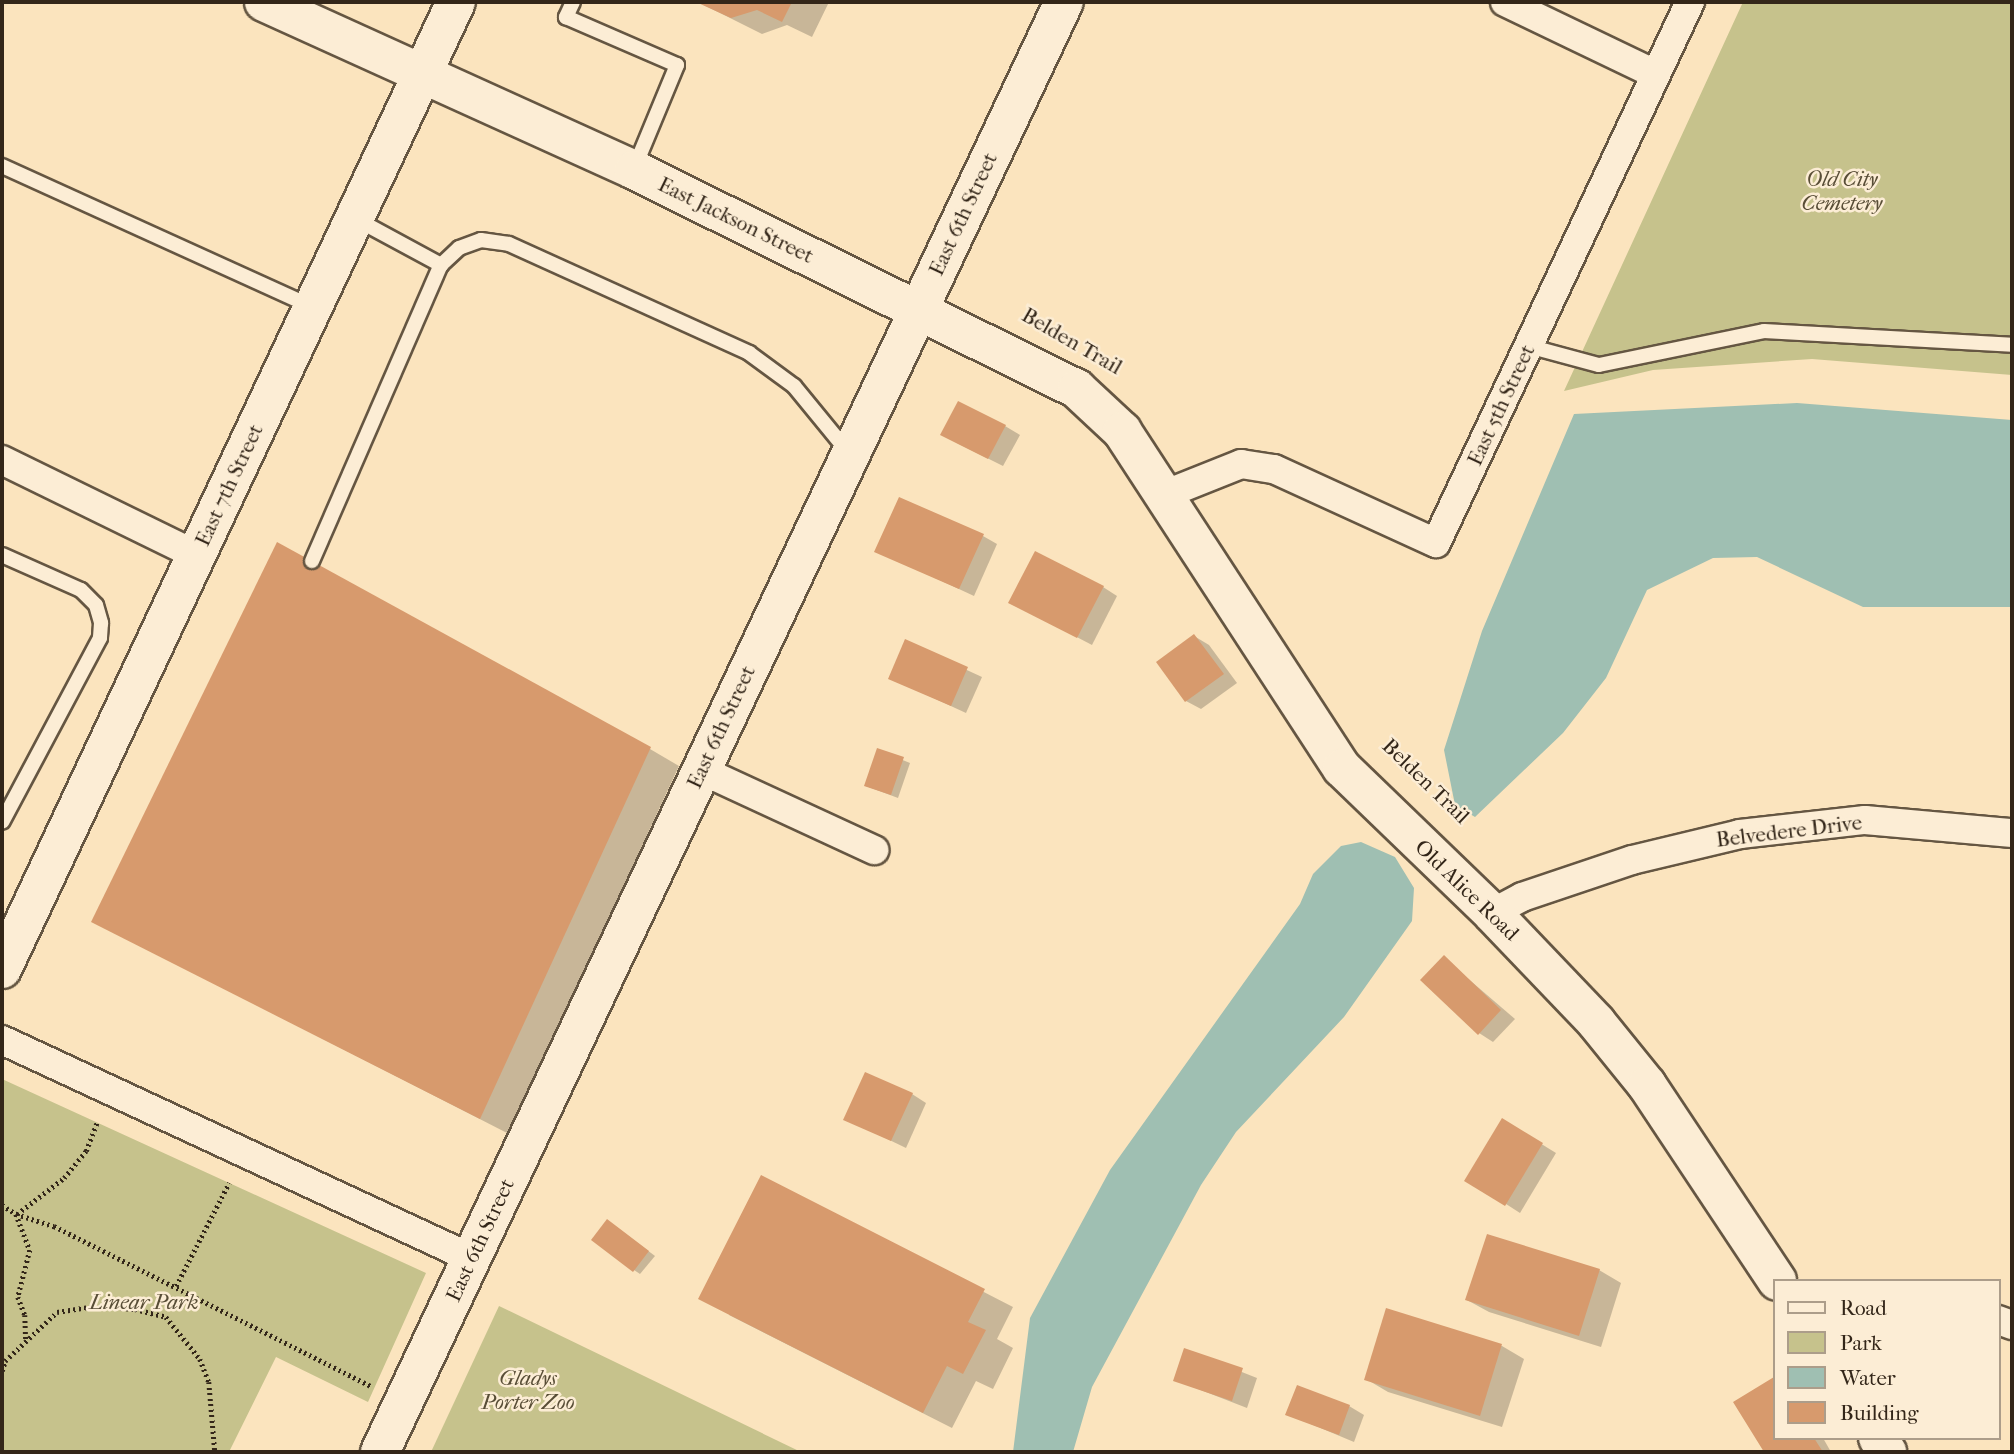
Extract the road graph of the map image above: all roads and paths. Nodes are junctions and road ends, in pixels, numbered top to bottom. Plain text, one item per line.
1 (264, 2) edge
2 (456, 2) edge
3 (573, 2) edge
4 (1064, 2) edge
5 (1505, 2) edge
6 (1690, 2) edge
7 (1655, 74) junction
8 (422, 75) junction
9 (2, 166) edge
10 (634, 170) junction
11 (355, 219) junction
12 (441, 265) junction
13 (313, 307) junction
14 (919, 309) junction
15 (2012, 345) edge
16 (1528, 346) junction
17 (850, 454) junction
18 (2, 460) edge
19 (1166, 495) junction
20 (2, 555) edge
21 (196, 555) junction
22 (312, 561) dead end
23 (701, 769) junction
24 (2, 822) edge
25 (2012, 833) edge
26 (874, 850) dead end
27 (1492, 913) junction
28 (2, 969) edge
29 (2, 1040) edge
30 (97, 1123) dead end
31 (229, 1183) dead end
32 (2, 1205) edge
33 (16, 1214) junction
34 (471, 1258) junction
35 (1776, 1279) edge
36 (176, 1286) junction
37 (26, 1343) junction
38 (2, 1371) edge
39 (382, 1391) dead end
40 (215, 1452) edge
41 (380, 1452) edge

1 - 8 main road, East Jackson Street
2 - 8 main road, East 7th Street
3 - 10 lane
4 - 14 main road, East 6th Street
5 - 7 street
6 - 7 street, East 5th Street
7 - 16 street, East 5th Street
8 - 10 main road, East Jackson Street
8 - 11 main road, East 7th Street
9 - 13 lane
10 - 14 main road, East Jackson Street
11 - 12 lane
11 - 13 main road, East 7th Street
12 - 17 lane
12 - 22 lane
13 - 21 main road, East 7th Street
14 - 17 main road, East 6th Street
14 - 19 main road, East Jackson Street
15 - 16 lane
16 - 19 street, East 5th Street
17 - 23 main road, East 6th Street
18 - 21 street
19 - 27 main road, Old Alice Road
20 - 24 lane
21 - 28 main road, East 7th Street
23 - 26 street
23 - 34 main road, East 6th Street
25 - 27 street, Belvedere Drive
27 - 35 main road, Old Alice Road
29 - 34 street
30 - 33 path
31 - 36 path
32 - 33 path
33 - 36 path
33 - 37 path
34 - 41 main road, East 6th Street
36 - 39 path
37 - 38 path
37 - 40 path

